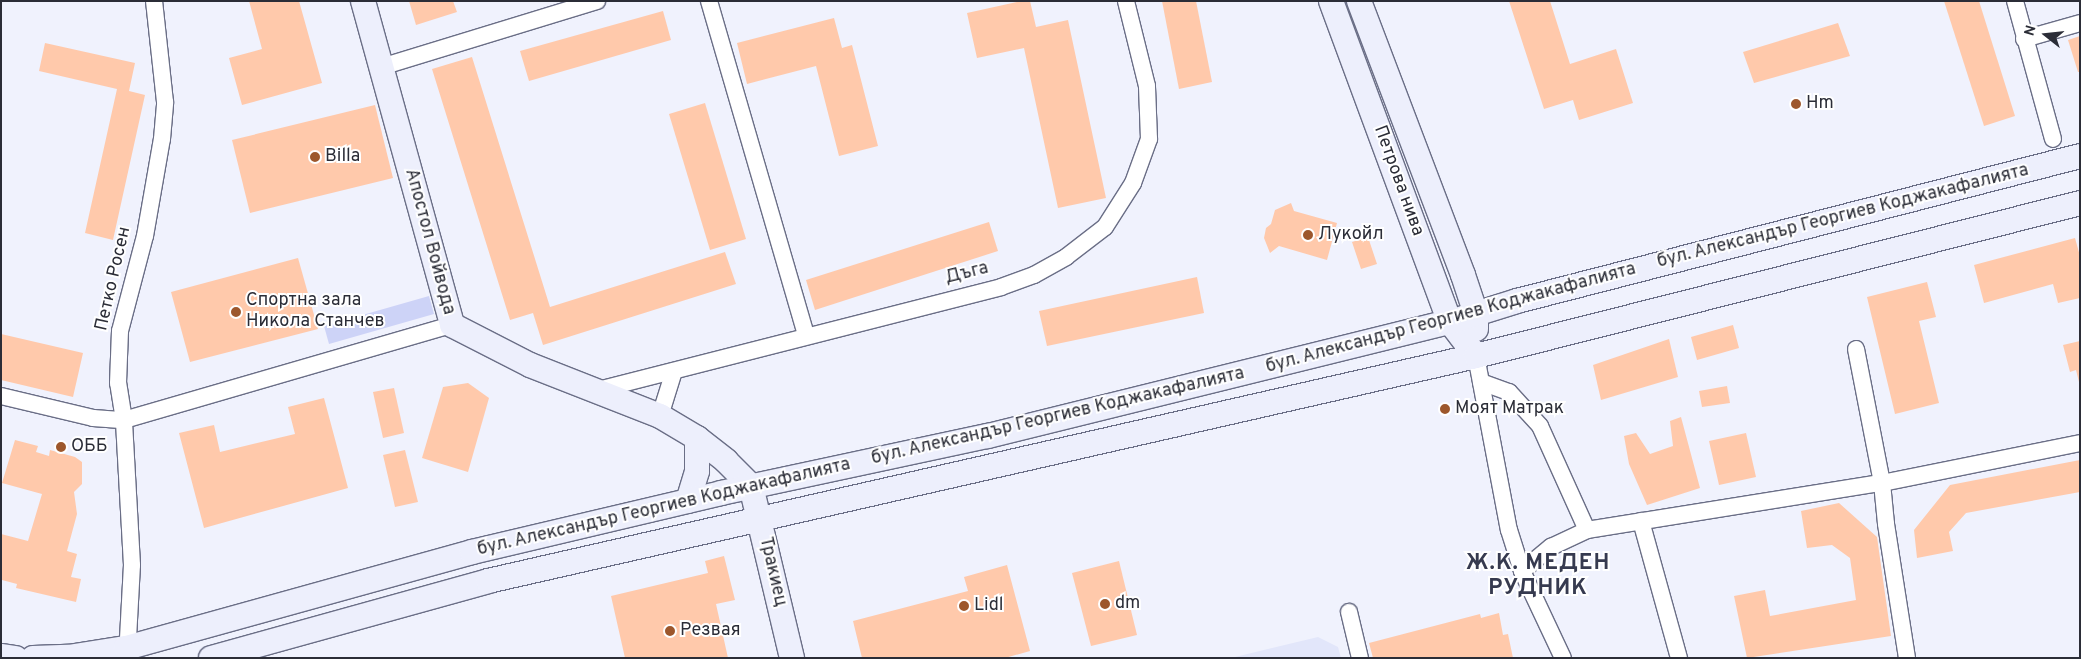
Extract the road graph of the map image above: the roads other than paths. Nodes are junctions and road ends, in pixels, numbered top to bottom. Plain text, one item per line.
1 (154, 1) edge
2 (363, 1) edge
3 (597, 1) edge
4 (709, 1) edge
5 (1126, 1) edge
6 (1331, 1) edge
7 (1359, 1) edge
8 (2015, 1) edge
9 (2080, 23) edge
10 (2024, 39) junction
11 (381, 67) junction
12 (2053, 138) dead end
13 (2080, 156) edge
14 (2080, 203) edge
15 (1476, 314) junction
16 (1450, 322) junction
17 (452, 325) junction
18 (806, 335) junction
19 (1856, 349) dead end
20 (1476, 356) junction
21 (674, 370) junction
22 (649, 377) junction
23 (1481, 382) junction
24 (593, 391) junction
25 (1, 396) edge
26 (636, 407) junction
27 (660, 416) junction
28 (124, 420) junction
29 (697, 438) junction
30 (2080, 443) edge
31 (1882, 483) junction
32 (751, 486) junction
33 (688, 501) junction
34 (760, 516) junction
35 (1641, 521) junction
36 (1587, 530) junction
37 (1522, 571) junction
38 (1349, 612) dead end
39 (126, 653) edge
40 (1, 656) edge
41 (16, 658) edge
42 (34, 658) edge
43 (211, 658) edge
44 (792, 658) edge
45 (1360, 658) edge
46 (1562, 658) edge
47 (1679, 658) edge
48 (1907, 658) edge

1 - 28 street, Петко Росен
2 - 11 main road, Апостол Войвода
3 - 11 street
4 - 18 street
5 - 18 street, Дъга
6 - 16 main road, Петрова нива
7 - 15 main road, Петрова нива
8 - 10 street
9 - 10 street
10 - 12 street
11 - 17 main road, Апостол Войвода
13 - 15 main road, бул. Александър Георгиев Коджакафалията
14 - 20 main road, бул. Александър Георгиев Коджакафалията
15 - 16 main road, бул. Александър Георгиев Коджакафалията
15 - 20 main road, Петрова нива
16 - 20 main road, Петрова нива
16 - 32 main road, бул. Александър Георгиев Коджакафалията
17 - 24 main road, Апостол Войвода
17 - 28 street
18 - 21 street, Дъга
19 - 31 street
20 - 23 street, Петрова нива
20 - 34 main road, бул. Александър Георгиев Коджакафалията
21 - 22 street, Дъга
21 - 27 street
22 - 24 street, Дъга
22 - 26 street
23 - 36 street
23 - 37 street, Петрова нива
24 - 26 main road, Апостол Войвода
25 - 28 street
26 - 27 main road, Апостол Войвода
27 - 29 main road, Апостол Войвода
28 - 39 street, Петко Росен
29 - 32 main road, Апостол Войвода
29 - 33 main road
30 - 31 street
31 - 35 street
31 - 48 street
32 - 33 main road, бул. Александър Георгиев Коджакафалията
32 - 34 main road, Тракиец
33 - 39 main road, бул. Александър Георгиев Коджакафалията
34 - 43 main road, бул. Александър Георгиев Коджакафалията
34 - 44 main road, Тракиец
35 - 36 street
35 - 47 street
36 - 37 street
37 - 46 street, Петрова нива
38 - 45 street
39 - 42 main road, бул. Александър Георгиев Коджакафалията
40 - 41 main road

